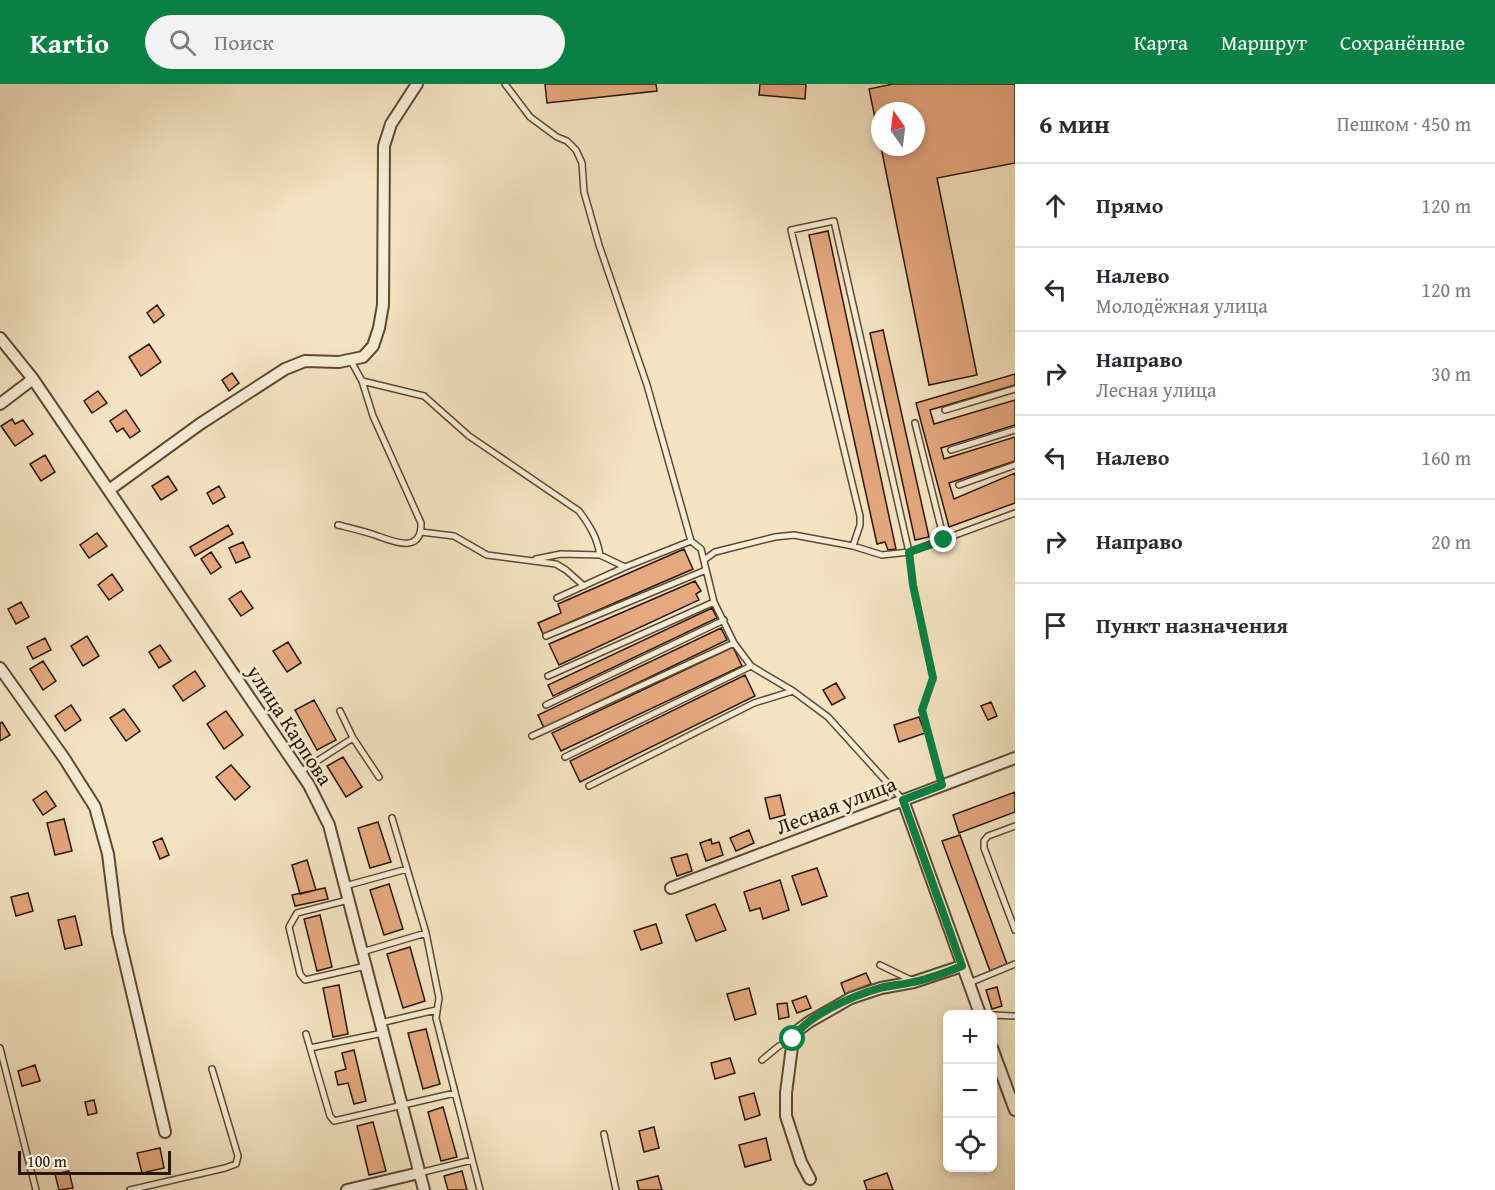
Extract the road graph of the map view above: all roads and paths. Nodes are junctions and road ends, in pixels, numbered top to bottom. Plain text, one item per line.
1 (417, 84) edge
2 (505, 84) edge
3 (0, 338) edge
4 (351, 361) junction
5 (33, 380) junction
6 (362, 381) junction
7 (1015, 389) edge
8 (0, 404) edge
9 (945, 410) dead end
10 (915, 423) dead end
11 (1015, 430) edge
12 (951, 450) dead end
13 (1015, 465) edge
14 (959, 485) dead end
15 (109, 490) junction
16 (1015, 513) edge
17 (338, 525) dead end
18 (421, 532) junction
19 (944, 540) junction
20 (691, 541) junction
21 (853, 546) junction
22 (909, 552) junction
23 (600, 555) junction
24 (531, 560) junction
25 (704, 560) junction
26 (625, 567) junction
27 (706, 570) junction
28 (584, 586) junction
29 (557, 598) dead end
30 (714, 602) junction
31 (724, 620) junction
32 (546, 636) dead end
33 (734, 642) junction
34 (751, 666) junction
35 (0, 668) edge
36 (548, 675) dead end
37 (793, 691) junction
38 (546, 705) dead end
39 (340, 711) dead end
40 (532, 736) dead end
41 (353, 738) junction
42 (565, 757) dead end
43 (1015, 758) edge
44 (300, 772) junction
45 (379, 777) dead end
46 (942, 785) junction
47 (589, 786) dead end
48 (903, 800) junction
49 (392, 818) dead end
50 (1015, 826) edge
51 (407, 869) junction
52 (345, 886) junction
53 (671, 888) dead end
54 (349, 900) junction
55 (1015, 930) edge
56 (426, 933) junction
57 (362, 952) junction
58 (1015, 964) edge
59 (880, 965) dead end
60 (366, 966) junction
61 (962, 966) junction
62 (914, 982) junction
63 (968, 983) junction
64 (436, 1010) junction
65 (978, 1010) edge
66 (997, 1015) edge
67 (1015, 1016) edge
68 (382, 1028) junction
69 (306, 1034) dead end
70 (793, 1039) junction
71 (0, 1048) edge
72 (310, 1048) junction
73 (997, 1059) edge
74 (762, 1060) dead end
75 (213, 1069) dead end
76 (455, 1093) junction
77 (402, 1106) junction
78 (1015, 1110) edge
79 (165, 1132) dead end
80 (604, 1134) dead end
81 (472, 1160) junction
82 (419, 1173) junction
83 (810, 1179) dead end
84 (36, 1190) edge
85 (130, 1190) edge
86 (346, 1190) edge
87 (424, 1190) edge
88 (480, 1190) edge
89 (616, 1190) edge

1 - 4 street
2 - 20 lane
3 - 5 street, улица Карпова
4 - 6 lane
4 - 15 street
5 - 8 street
5 - 15 street, улица Карпова
6 - 18 lane
6 - 23 lane
7 - 9 lane
10 - 19 lane
11 - 12 lane
13 - 14 lane
15 - 44 street, улица Карпова
16 - 19 lane
17 - 18 lane
18 - 24 lane
19 - 22 lane
20 - 25 lane
20 - 26 lane
21 - 22 lane
21 - 22 lane
21 - 25 lane
22 - 46 path
23 - 24 lane
23 - 26 lane
24 - 28 lane
25 - 27 lane
26 - 28 lane
27 - 30 lane
27 - 32 lane
28 - 29 lane
30 - 31 lane
30 - 36 lane
31 - 33 lane
31 - 38 lane
33 - 34 lane
33 - 40 lane
34 - 37 lane
34 - 42 lane
35 - 79 street
37 - 47 lane
37 - 48 lane
39 - 41 lane
41 - 44 lane
41 - 45 lane
43 - 46 street, Лесная улица
44 - 52 street, улица Карпова
46 - 48 street, Лесная улица
48 - 53 street, Лесная улица
48 - 61 street
49 - 51 lane
50 - 55 lane
51 - 52 lane
51 - 56 lane
52 - 54 street, улица Карпова
54 - 57 street, улица Карпова
54 - 60 lane
56 - 57 lane
56 - 64 lane
57 - 60 street, улица Карпова
58 - 63 lane
59 - 62 lane
60 - 68 street, улица Карпова
61 - 62 street
61 - 63 street
62 - 70 street
63 - 65 street
64 - 68 lane
64 - 76 lane
66 - 67 lane
68 - 72 lane
68 - 77 street, улица Карпова
69 - 72 lane
70 - 74 lane
70 - 83 street
71 - 84 lane
72 - 77 lane
73 - 78 street
75 - 85 lane
76 - 77 lane
76 - 81 lane
77 - 82 street, улица Карпова
80 - 89 lane
81 - 82 lane
81 - 88 lane
82 - 86 street
82 - 87 street, улица Карпова

